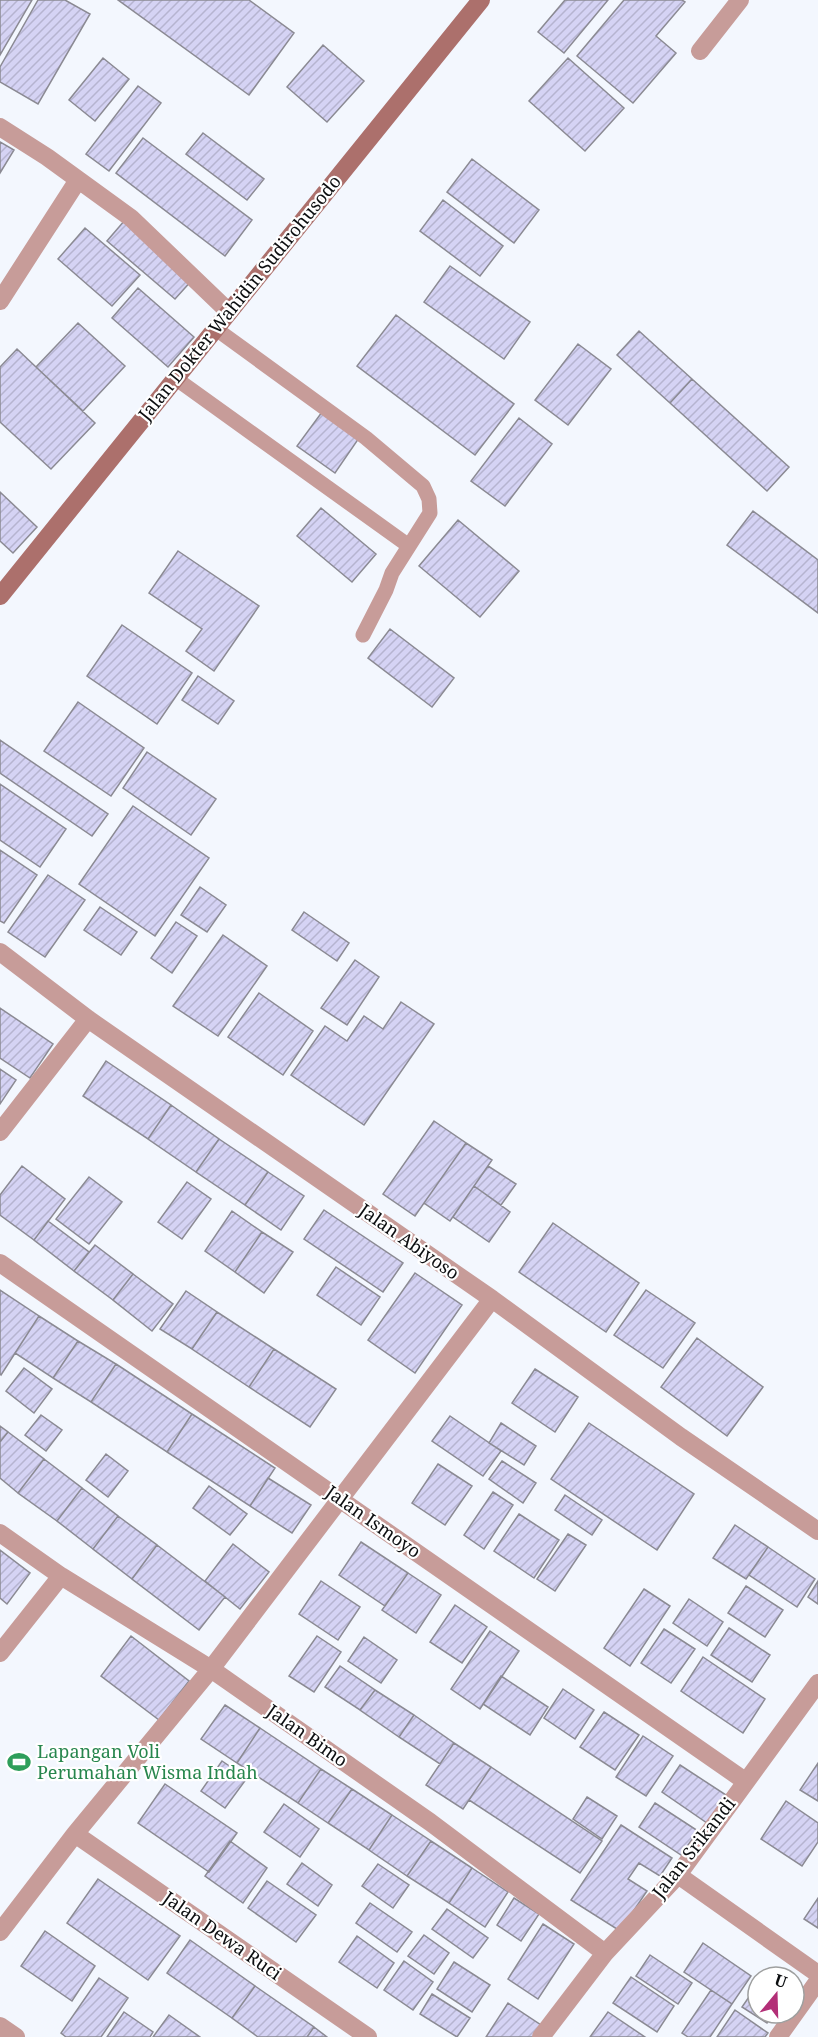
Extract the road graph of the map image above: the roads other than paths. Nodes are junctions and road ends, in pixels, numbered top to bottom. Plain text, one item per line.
1 (481, 0) edge
2 (740, 0) edge
3 (700, 51) dead end
4 (0, 127) edge
5 (78, 180) junction
6 (0, 301) edge
7 (229, 312) junction
8 (216, 328) junction
9 (176, 378) junction
10 (409, 546) junction
11 (0, 596) edge
12 (363, 635) dead end
13 (0, 952) edge
14 (88, 1019) junction
15 (0, 1132) edge
16 (0, 1263) edge
17 (492, 1299) junction
18 (340, 1499) junction
19 (818, 1532) edge
20 (0, 1533) edge
21 (61, 1576) junction
22 (0, 1653) edge
23 (211, 1669) junction
24 (818, 1683) edge
25 (745, 1781) junction
26 (75, 1834) junction
27 (678, 1875) junction
28 (0, 1932) edge
29 (605, 1953) junction
30 (818, 1974) edge
31 (818, 1981) edge
32 (0, 2026) edge
33 (16, 2037) edge
34 (368, 2037) edge
35 (541, 2037) edge
36 (778, 2037) edge

1 - 7 main road, Jalan Dokter Wahidin Sudirohusodo
2 - 3 street
4 - 5 street
5 - 6 street
5 - 7 street
7 - 8 main road, Jalan Dokter Wahidin Sudirohusodo
8 - 9 main road, Jalan Dokter Wahidin Sudirohusodo
8 - 10 lane
9 - 10 lane
9 - 11 main road, Jalan Dokter Wahidin Sudirohusodo
10 - 12 lane
13 - 14 street, Jalan Abiyoso
14 - 15 street
14 - 17 street, Jalan Abiyoso
16 - 18 street, Jalan Ismoyo
17 - 18 street
17 - 19 street, Jalan Abiyoso
18 - 23 street
18 - 25 street, Jalan Ismoyo
20 - 21 street, Jalan Bimo
21 - 22 street
21 - 23 street, Jalan Bimo
23 - 26 street
23 - 29 street, Jalan Bimo
24 - 25 street, Jalan Srikandi
25 - 27 street, Jalan Srikandi
26 - 28 street
26 - 34 street, Jalan Dewa Ruci
27 - 29 street, Jalan Srikandi
27 - 30 street
29 - 35 street, Jalan Srikandi
31 - 36 street
32 - 33 street

